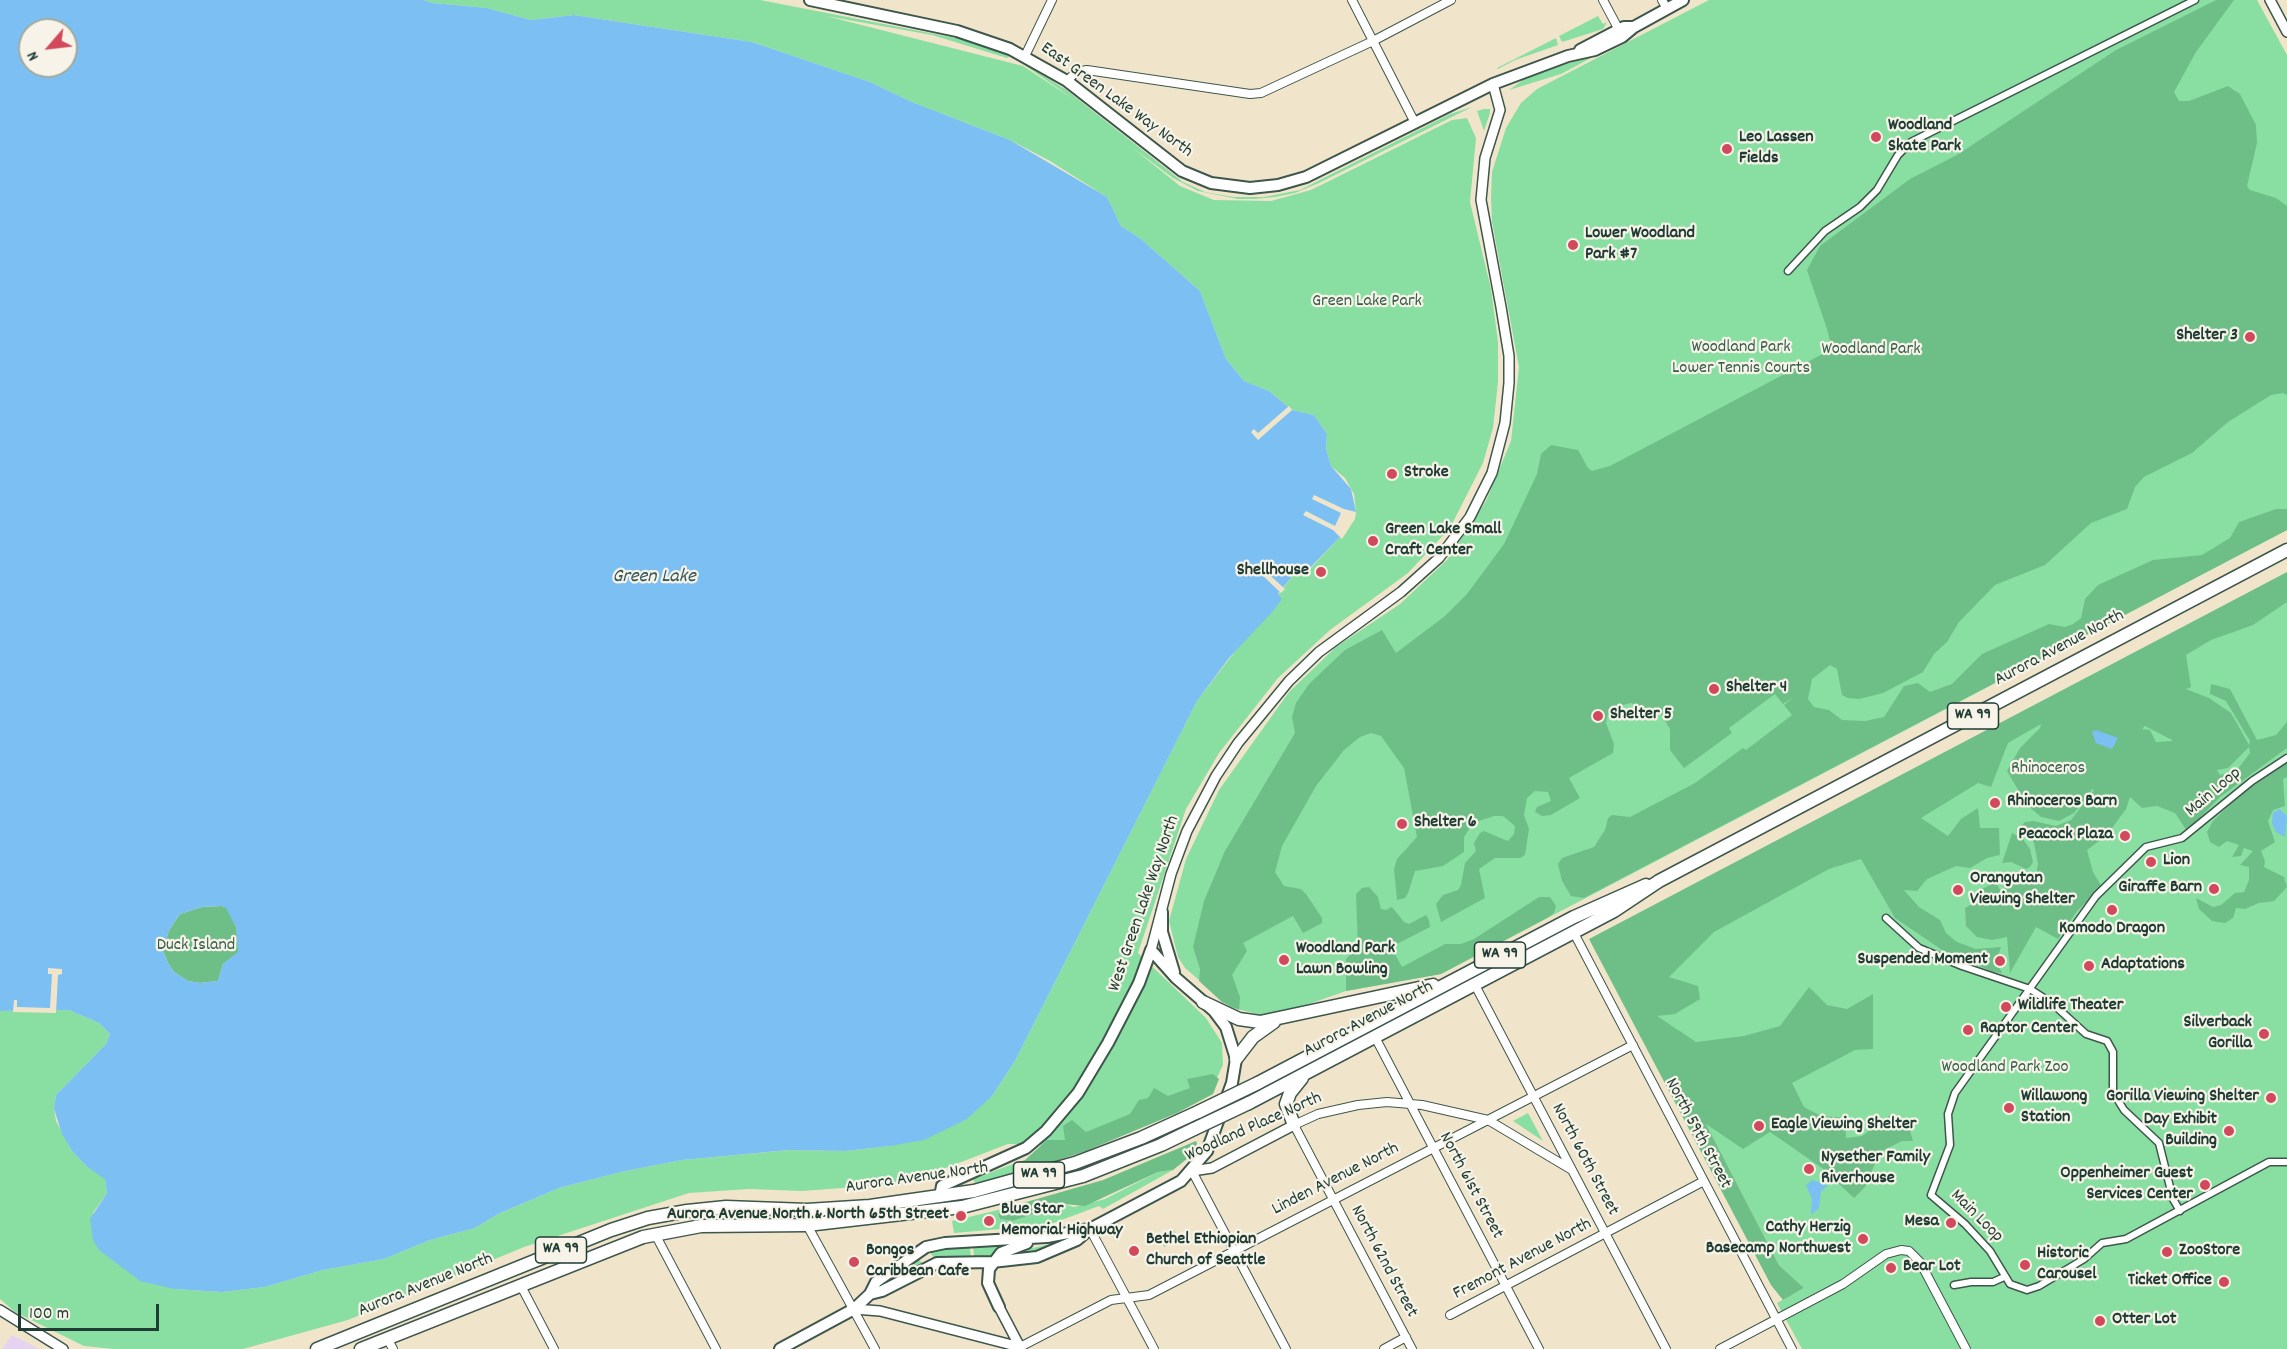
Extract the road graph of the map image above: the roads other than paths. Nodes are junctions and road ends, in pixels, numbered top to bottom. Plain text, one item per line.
1 (810, 0) edge
2 (1052, 0) edge
3 (1352, 0) edge
4 (1451, 0) edge
5 (1603, 0) edge
6 (1683, 0) edge
7 (2195, 0) edge
8 (2270, 0) edge
9 (1665, 4) edge
10 (1634, 27) junction
11 (1618, 30) junction
12 (2287, 32) edge
13 (1373, 41) junction
14 (1025, 56) junction
15 (1570, 56) junction
16 (1067, 81) junction
17 (1493, 84) junction
18 (1414, 122) junction
19 (1788, 272) dead end
20 (2287, 550) edge
21 (2287, 758) edge
22 (1659, 881) junction
23 (1162, 912) junction
24 (1886, 918) dead end
25 (1574, 933) junction
26 (1151, 950) junction
27 (1176, 978) junction
28 (1454, 980) junction
29 (1475, 985) junction
30 (2030, 989) junction
31 (1203, 1002) junction
32 (1278, 1020) junction
33 (1375, 1038) junction
34 (1633, 1045) junction
35 (1236, 1059) junction
36 (1305, 1074) junction
37 (1533, 1096) junction
38 (1410, 1103) junction
39 (1488, 1120) junction
40 (1294, 1125) junction
41 (1433, 1148) junction
42 (2287, 1162) edge
43 (1572, 1170) junction
44 (1192, 1171) junction
45 (1704, 1181) junction
46 (939, 1197) junction
47 (1334, 1200) junction
48 (2180, 1211) junction
49 (807, 1225) junction
50 (1090, 1229) junction
51 (1606, 1233) junction
52 (655, 1234) junction
53 (1047, 1238) junction
54 (919, 1251) junction
55 (1234, 1252) junction
56 (1037, 1257) junction
57 (992, 1262) junction
58 (930, 1266) junction
59 (2004, 1277) junction
60 (520, 1284) junction
61 (1506, 1286) junction
62 (1954, 1286) dead end
63 (870, 1294) junction
64 (1127, 1299) junction
65 (999, 1307) junction
66 (854, 1309) junction
67 (0, 1310) edge
68 (1450, 1315) dead end
69 (1777, 1319) junction
70 (1406, 1337) junction
71 (390, 1343) edge
72 (1021, 1348) edge
73 (63, 1349) edge
74 (317, 1349) edge
75 (361, 1349) edge
76 (554, 1349) edge
77 (716, 1349) edge
78 (780, 1349) edge
79 (875, 1349) edge
80 (1154, 1349) edge
81 (1286, 1349) edge
82 (1384, 1349) edge
83 (1412, 1349) edge
84 (1539, 1349) edge
85 (1666, 1349) edge
86 (1720, 1349) edge
87 (1792, 1349) edge
88 (1966, 1349) edge

1 - 14 main road, East Green Lake Way North
2 - 14 street
3 - 13 street
4 - 13 street
5 - 11 street
6 - 9 main road
7 - 19 street
8 - 12 street
9 - 10 main road
10 - 11 main road
10 - 15 main road
11 - 15 main road
13 - 16 street
13 - 18 street
14 - 16 main road, East Green Lake Way North
15 - 17 main road, East Green Lake Way North
16 - 18 main road, East Green Lake Way North
17 - 18 main road, East Green Lake Way North
17 - 23 street, West Green Lake Way North
20 - 22 highway, Aurora Avenue North / WA 99
21 - 30 street, Main Loop
22 - 25 highway, Aurora Avenue North / WA 99
22 - 28 highway, Aurora Avenue North / WA 99
23 - 26 street, West Green Lake Way North
23 - 27 main road
24 - 30 street
25 - 29 highway, Aurora Avenue North / WA 99
25 - 34 street, North 59th Street
26 - 27 main road
26 - 46 main road, West Green Lake Way North
27 - 31 main road
28 - 32 highway
28 - 46 highway, Aurora Avenue North / WA 99, bridge
29 - 33 highway, Aurora Avenue North / WA 99
29 - 37 street, North 60th Street
30 - 48 street
30 - 59 street, Main Loop
31 - 32 highway
31 - 35 main road
32 - 35 highway
33 - 36 highway, Aurora Avenue North / WA 99
33 - 38 street, North 61st Street
34 - 37 street, Linden Avenue North
34 - 45 street, North 59th Street
35 - 44 main road
36 - 40 highway
36 - 49 highway, Aurora Avenue North / WA 99, bridge
37 - 39 street, Linden Avenue North
37 - 43 street, North 60th Street
38 - 39 street, Woodland Place North
38 - 40 street, Woodland Place North
38 - 41 street, North 61st Street
39 - 41 street, Linden Avenue North
39 - 43 street, Woodland Place North
40 - 44 street, Woodland Place North
40 - 47 street, North 62nd Street
41 - 47 street, Linden Avenue North
41 - 61 street, North 61st Street
42 - 48 street
43 - 51 street, North 60th Street
44 - 50 main road, Woodland Place North
44 - 55 street
45 - 51 street, Fremont Avenue North
45 - 69 street, North 59th Street
46 - 74 highway, Aurora Avenue North / WA 99
47 - 55 street, Linden Avenue North
47 - 70 street, North 62nd Street
48 - 59 street
49 - 52 highway, Aurora Avenue North / WA 99
49 - 66 street
50 - 53 main road, Woodland Place North
50 - 56 main road, Woodland Place North
50 - 64 street
51 - 61 street, Fremont Avenue North
51 - 85 street, North 60th Street
52 - 60 highway, Aurora Avenue North / WA 99
52 - 77 street
53 - 54 main road, Woodland Place North
53 - 57 main road
54 - 58 main road
54 - 63 main road, Woodland Place North
55 - 64 street, Linden Avenue North
55 - 81 street
56 - 57 main road, Woodland Place North
56 - 65 main road
57 - 58 main road, Woodland Place North
57 - 65 main road
58 - 63 main road, Woodland Place North
59 - 62 street
60 - 71 highway, Aurora Avenue North / WA 99
60 - 76 street
61 - 68 street, Fremont Avenue North
61 - 84 street, North 61st Street
63 - 66 main road, Woodland Place North
64 - 72 street, Linden Avenue North
64 - 80 street
65 - 72 street
66 - 72 street
66 - 78 main road
66 - 79 street
67 - 73 street
69 - 86 street
69 - 87 street, North 59th Street
69 - 88 street
70 - 82 street
70 - 83 street, North 62nd Street
71 - 75 highway, Aurora Avenue North / WA 99

